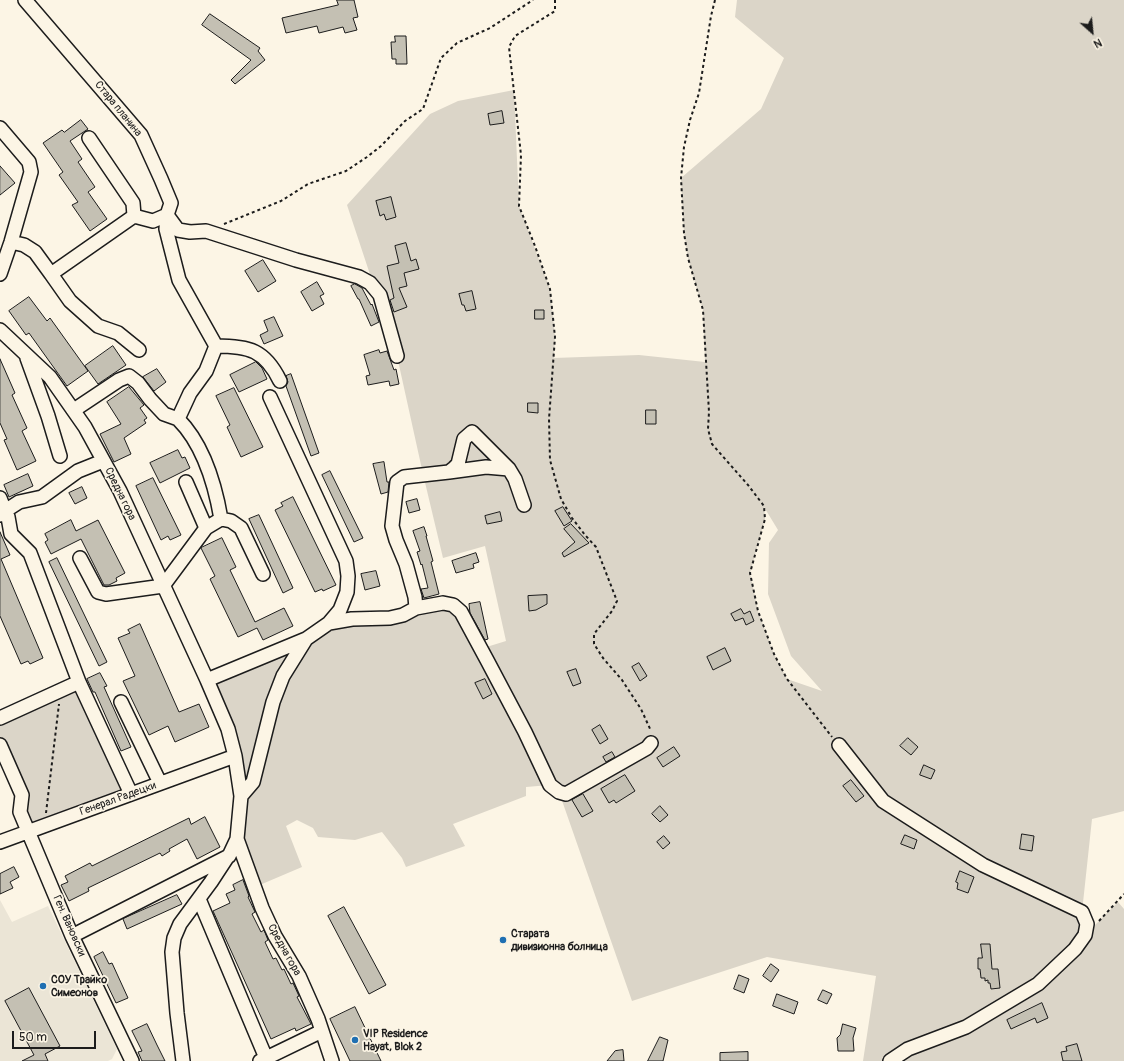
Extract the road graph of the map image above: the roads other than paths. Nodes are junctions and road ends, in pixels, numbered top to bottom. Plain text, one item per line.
1 (25, 0) edge
2 (0, 128) edge
3 (90, 138) dead end
4 (167, 215) junction
5 (134, 216) junction
6 (11, 242) junction
7 (0, 274) edge
8 (51, 274) junction
9 (0, 330) edge
10 (216, 346) junction
11 (139, 350) dead end
12 (26, 356) junction
13 (397, 356) dead end
14 (280, 381) dead end
15 (270, 397) dead end
16 (74, 410) junction
17 (178, 419) junction
18 (60, 456) dead end
19 (103, 461) junction
20 (508, 469) junction
21 (448, 472) junction
22 (186, 482) dead end
23 (0, 498) edge
24 (524, 505) dead end
25 (2, 513) edge
26 (221, 520) junction
27 (206, 528) junction
28 (80, 558) dead end
29 (263, 574) dead end
30 (163, 586) junction
31 (416, 608) junction
32 (329, 623) junction
33 (306, 639) junction
34 (207, 680) junction
35 (79, 682) junction
36 (121, 702) dead end
37 (0, 718) edge
38 (651, 744) road end
39 (0, 745) edge
40 (839, 745) road end
41 (235, 756) junction
42 (160, 783) junction
43 (131, 794) junction
44 (241, 796) junction
45 (29, 832) junction
46 (238, 839) junction
47 (0, 842) edge
48 (229, 856) junction
49 (199, 899) junction
50 (72, 936) junction
51 (322, 1031) junction
52 (127, 1059) edge
53 (263, 1060) edge
54 (183, 1061) edge
55 (332, 1061) edge
56 (890, 1061) edge

1 - 4 street, Стара планина
2 - 6 street
3 - 5 street
4 - 5 street
4 - 10 street, Стара планина
4 - 13 street
5 - 8 street
6 - 7 street
6 - 8 street
8 - 11 street
9 - 12 street, Средна гора
10 - 14 street
10 - 17 street
12 - 16 street, Средна гора
12 - 18 street
15 - 32 street
16 - 17 street
16 - 19 street, Средна гора
17 - 26 street
19 - 25 street
19 - 30 street, Средна гора
20 - 21 street
20 - 21 street
20 - 24 street
21 - 31 street
22 - 27 street
23 - 25 street
25 - 35 street
26 - 27 street
26 - 29 street
27 - 30 street
28 - 30 street
30 - 34 street, Средна гора
31 - 32 street
31 - 38 street
32 - 33 street
33 - 34 street
33 - 44 street
34 - 41 street, Средна гора
35 - 37 street
35 - 43 street
36 - 42 street
39 - 45 street, Ген. Вановски
40 - 56 street
41 - 42 street, Генерал Радецки
41 - 44 street, Средна гора
42 - 43 street, Генерал Радецки
43 - 45 street, Генерал Радецки
44 - 46 street, Средна гора
45 - 47 street, Генерал Радецки
45 - 50 street, Ген. Вановски
46 - 48 street
46 - 51 street, Средна гора
48 - 49 street
48 - 50 street
49 - 53 street
49 - 54 street
50 - 52 street, Ген. Вановски
51 - 53 street
51 - 55 street, Средна гора

